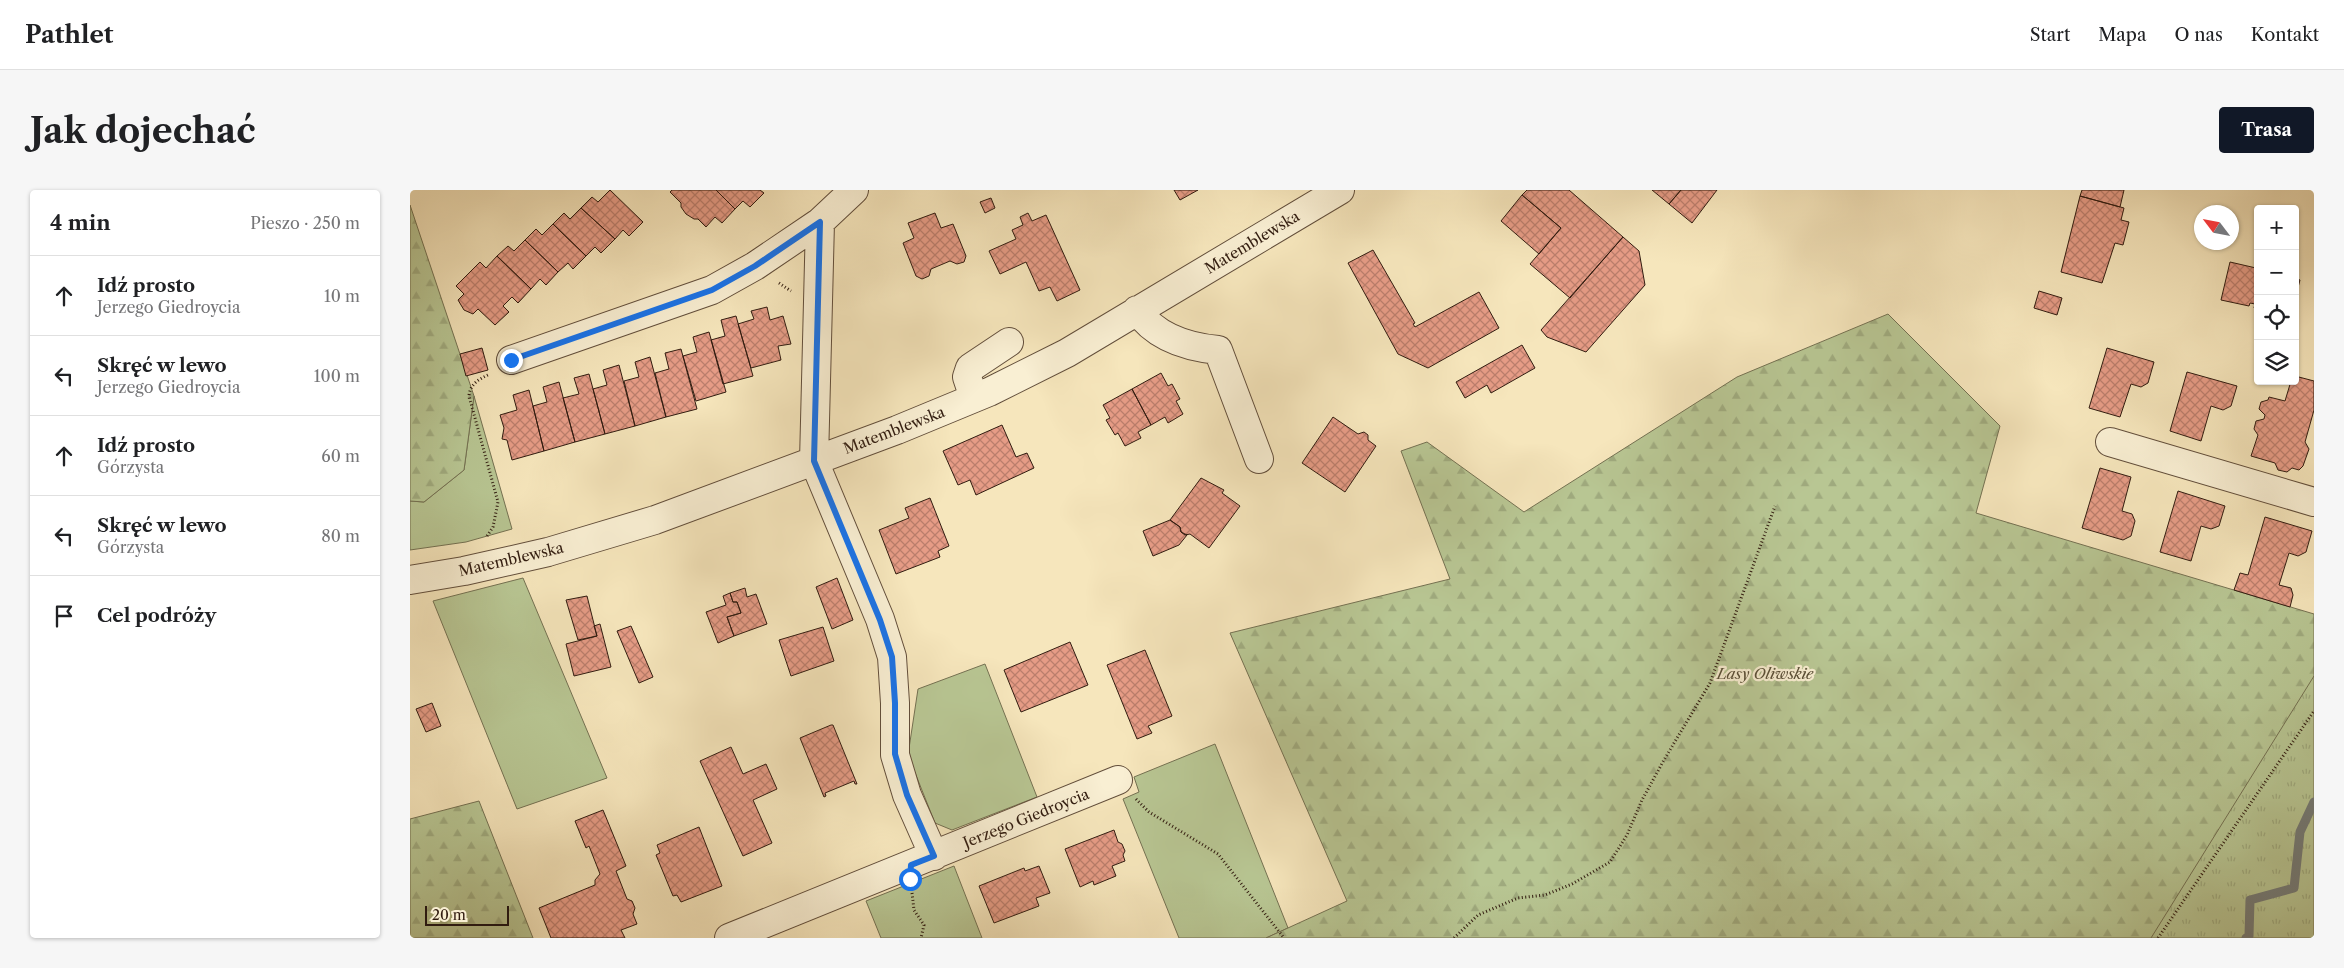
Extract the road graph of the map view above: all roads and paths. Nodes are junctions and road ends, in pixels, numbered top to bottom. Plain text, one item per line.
1 (854, 190) edge
2 (1340, 190) edge
3 (820, 222) junction
4 (1137, 310) junction
5 (1009, 342) dead end
6 (511, 360) dead end
7 (469, 396) dead end
8 (974, 398) junction
9 (2110, 442) dead end
10 (1259, 459) dead end
11 (814, 461) junction
12 (2314, 502) edge
13 (1775, 506) dead end
14 (482, 543) dead end
15 (410, 580) edge
16 (2314, 711) edge
17 (1118, 780) joint
18 (922, 861) junction
19 (729, 938) edge
20 (921, 938) edge
21 (1284, 938) edge
22 (1454, 938) edge
23 (2158, 938) edge

1 - 3 street
2 - 4 street, Matemblewska
3 - 6 street
3 - 11 street
4 - 8 street, Matemblewska
4 - 10 street
5 - 8 street
7 - 14 path
8 - 11 street, Matemblewska
9 - 12 street
11 - 15 street, Matemblewska
11 - 18 street
13 - 22 path
16 - 23 path
17 - 18 street, Jerzego Giedroycia
17 - 21 path
18 - 19 street, Jerzego Giedroycia
18 - 20 path

